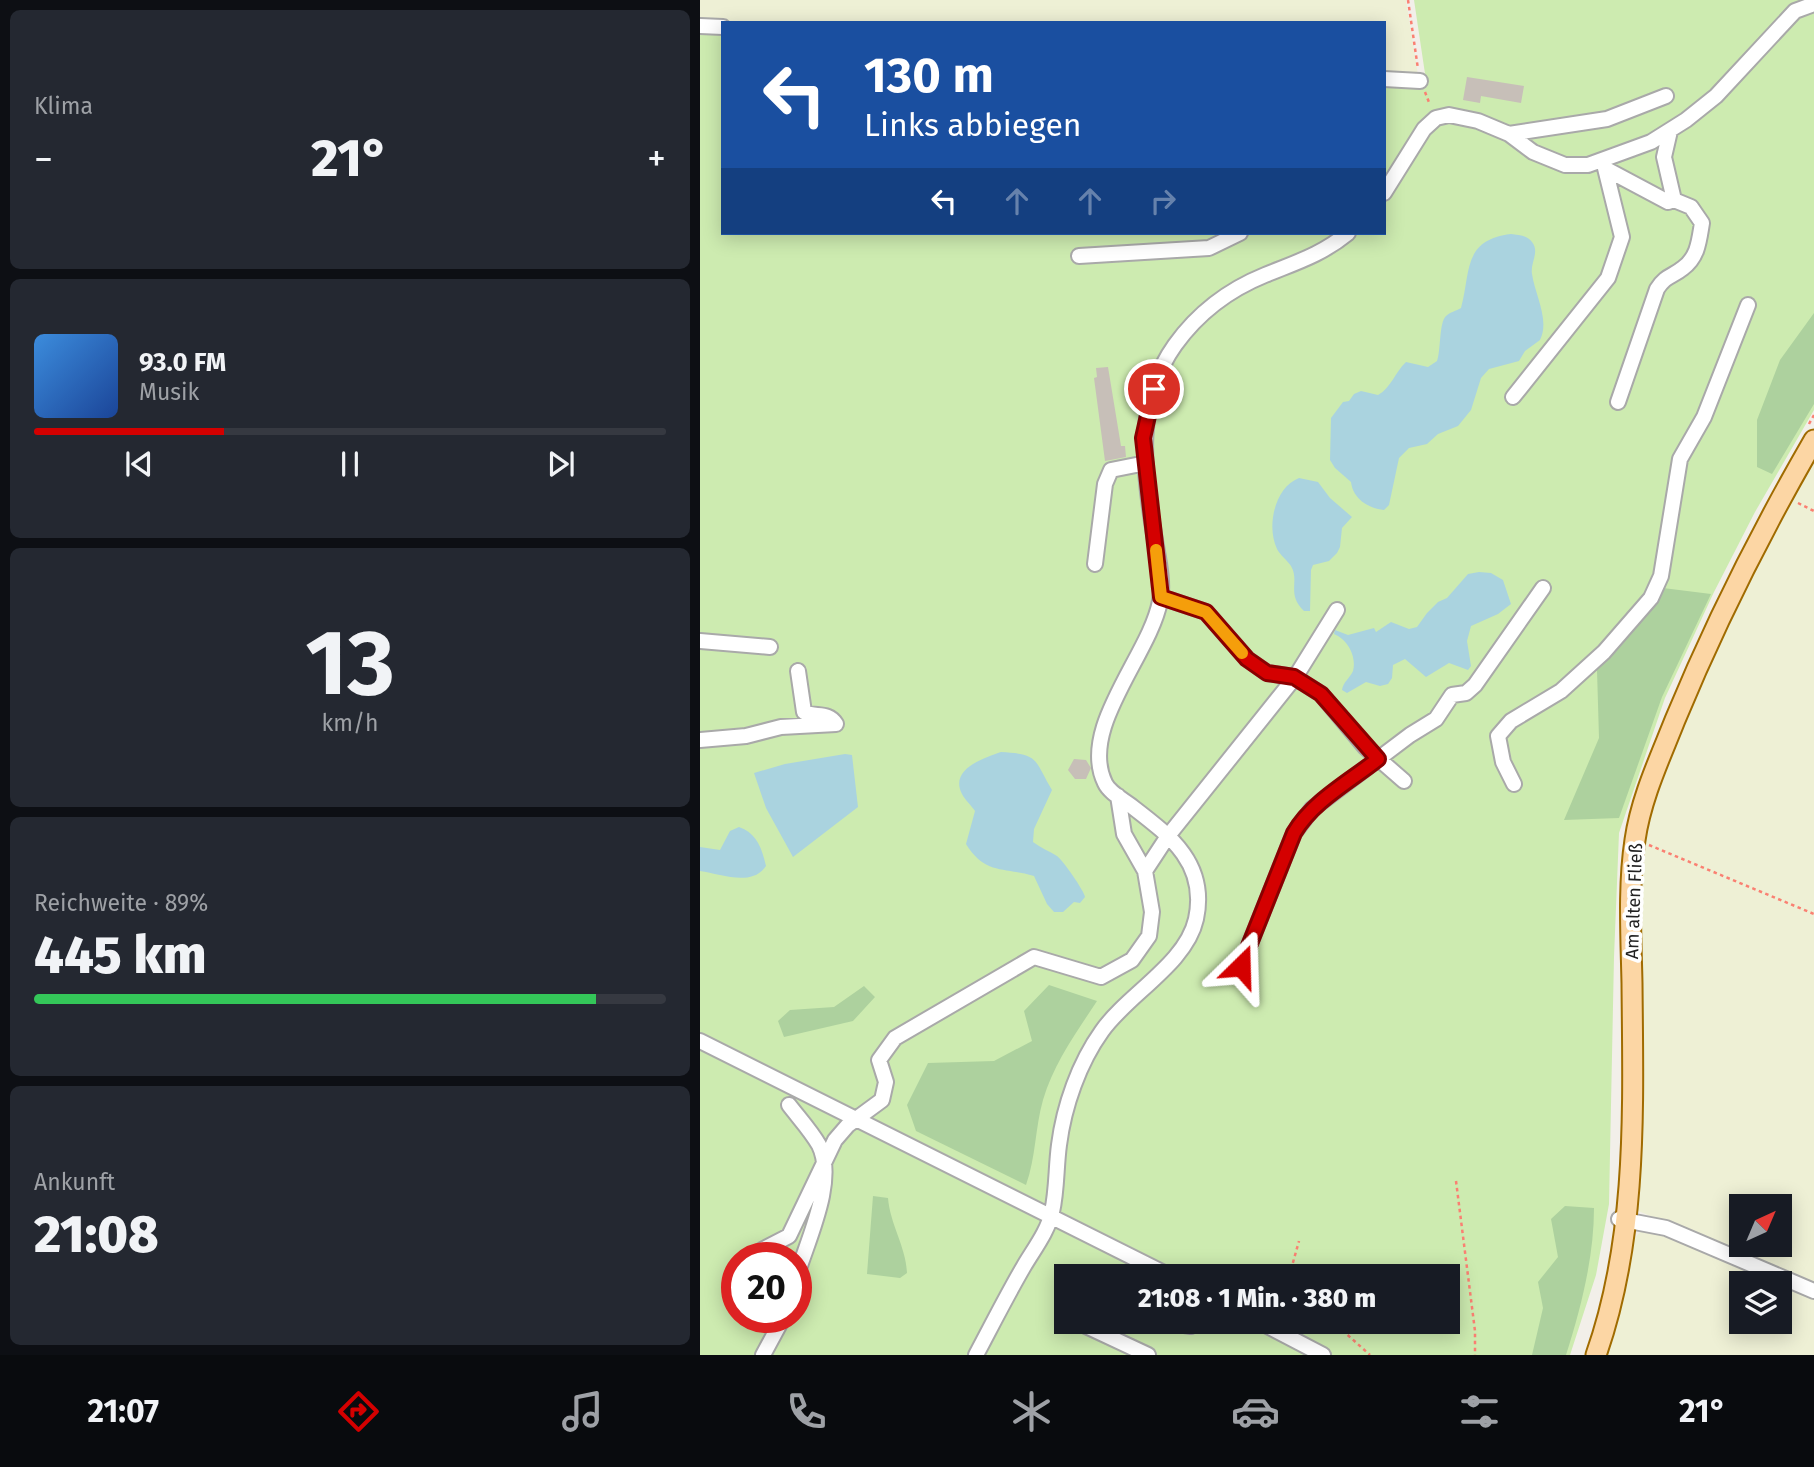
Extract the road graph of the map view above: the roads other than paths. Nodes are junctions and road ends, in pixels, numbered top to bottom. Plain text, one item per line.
1 (1814, 4) edge
2 (700, 26) edge
3 (721, 27) edge
4 (1386, 79) edge
5 (1420, 81) road end
6 (1666, 96) dead end
7 (1670, 131) junction
8 (1509, 134) junction
9 (1604, 164) junction
10 (1390, 170) edge
11 (1674, 200) junction
12 (1236, 235) edge
13 (1346, 235) edge
14 (1079, 256) dead end
15 (1748, 305) dead end
16 (1513, 397) dead end
17 (1619, 402) dead end
18 (1811, 433) edge
19 (1146, 463) junction
20 (1095, 564) dead end
21 (1543, 588) dead end
22 (1161, 597) junction
23 (1336, 610) dead end
24 (700, 641) edge
25 (770, 647) dead end
26 (798, 671) dead end
27 (1294, 677) junction
28 (700, 740) edge
29 (1378, 759) junction
30 (1404, 780) dead end
31 (1514, 784) dead end
32 (1118, 796) junction
33 (1168, 836) junction
34 (1145, 871) junction
35 (1241, 966) dead end
36 (700, 1041) edge
37 (789, 1105) dead end
38 (855, 1120) junction
39 (824, 1160) junction
40 (1052, 1214) junction
41 (1622, 1219) junction
42 (777, 1242) edge
43 (807, 1242) edge
44 (1147, 1264) edge
45 (1814, 1291) edge
46 (775, 1333) edge
47 (1103, 1334) edge
48 (1283, 1334) edge
49 (763, 1355) edge
50 (976, 1355) edge
51 (1148, 1355) edge
52 (1323, 1355) edge
53 (1596, 1355) edge

1 - 7 street
2 - 3 street
4 - 5 street
6 - 8 street
7 - 9 street
7 - 11 street
8 - 9 street
8 - 10 street
9 - 11 street
9 - 16 street
11 - 17 street
12 - 14 street
13 - 19 street
15 - 31 street
18 - 41 main road, Am alten Fließ
19 - 20 street
19 - 22 street
21 - 29 street
22 - 27 street
22 - 32 street
23 - 27 street
24 - 25 street
26 - 28 street
27 - 29 street
27 - 33 street
29 - 30 street
29 - 35 street
32 - 33 street
32 - 34 street
33 - 34 street
33 - 40 street
34 - 38 street
36 - 38 street
37 - 39 street
38 - 39 street
38 - 40 street
39 - 42 street
39 - 43 street
40 - 44 street
40 - 50 street
41 - 45 street
41 - 53 main road, Am alten Fließ
46 - 49 street
47 - 51 street
48 - 52 street

